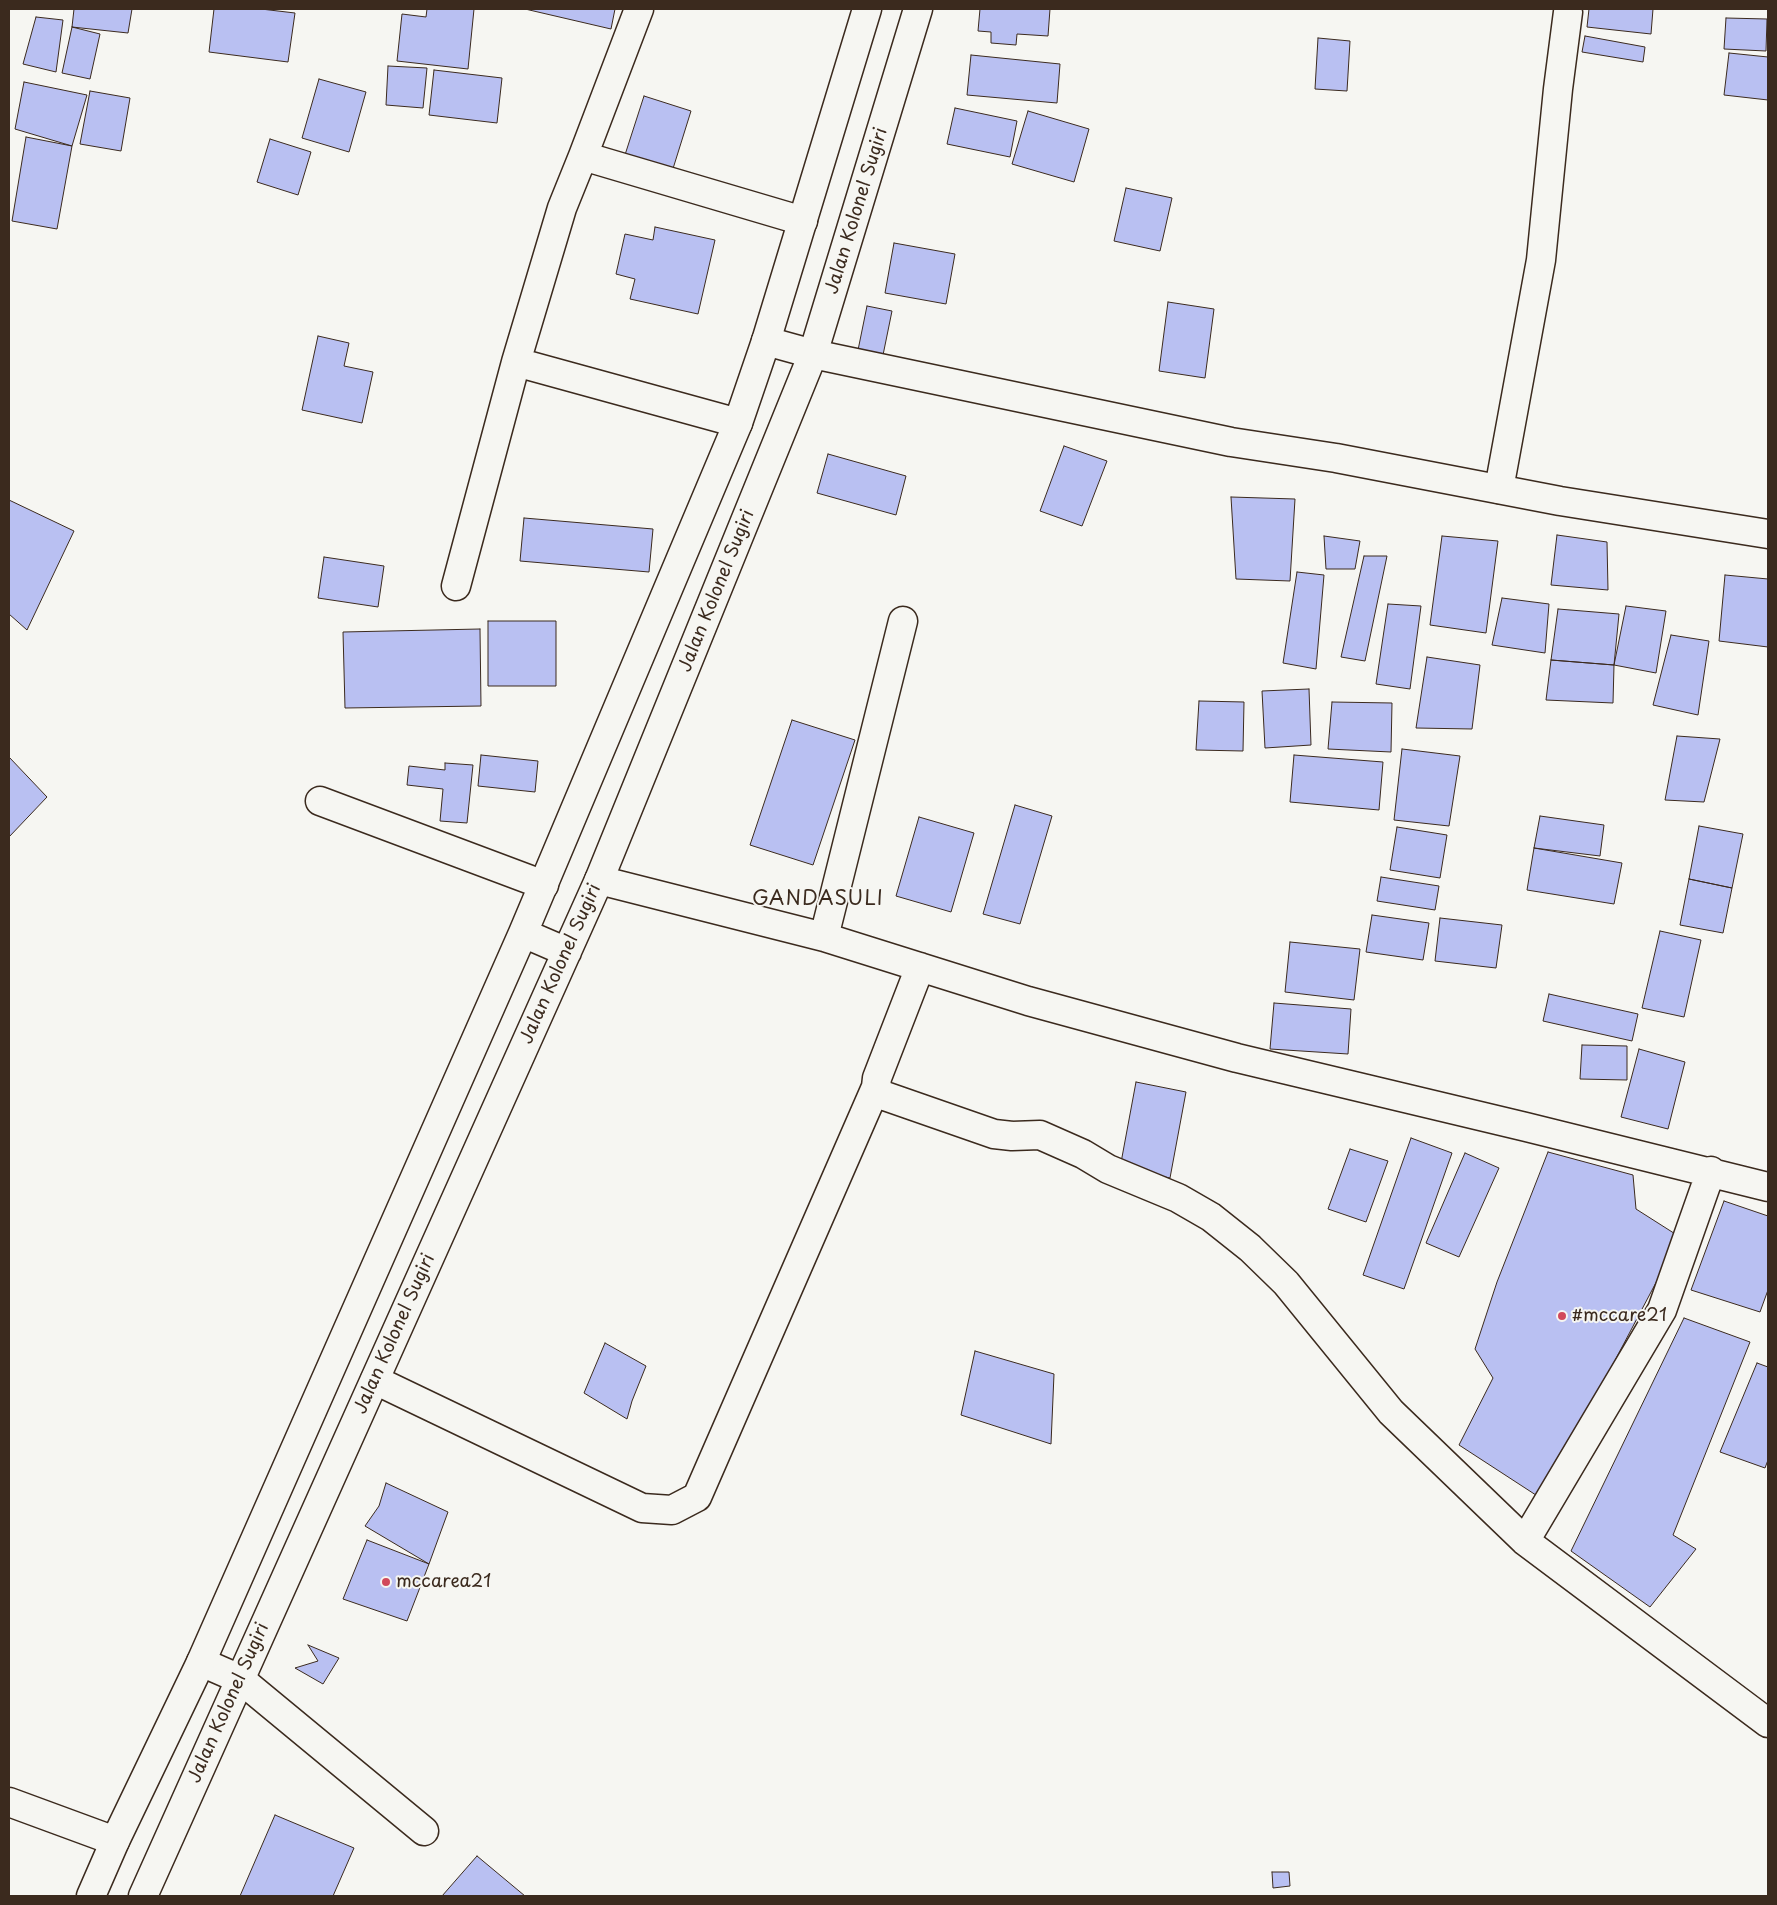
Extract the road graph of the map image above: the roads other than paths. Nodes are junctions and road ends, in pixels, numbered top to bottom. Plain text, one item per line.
1 (639, 9) edge
2 (867, 9) edge
3 (918, 9) edge
4 (1568, 12) dead end
5 (583, 156) junction
6 (803, 220) junction
7 (766, 341) junction
8 (813, 354) junction
9 (516, 362) junction
10 (738, 423) junction
11 (1499, 489) junction
12 (1768, 534) edge
13 (456, 586) dead end
14 (903, 621) dead end
15 (320, 801) dead end
16 (599, 880) junction
17 (544, 885) junction
18 (523, 933) junction
19 (824, 937) junction
20 (567, 952) junction
21 (920, 966) junction
22 (876, 1087) junction
23 (1710, 1171) junction
24 (1768, 1187) edge
25 (375, 1380) junction
26 (1525, 1541) junction
27 (201, 1662) junction
28 (240, 1678) junction
29 (1768, 1723) edge
30 (9, 1802) edge
31 (424, 1831) dead end
32 (115, 1841) junction
33 (91, 1896) edge
34 (143, 1896) edge

1 - 5 street
2 - 6 street
3 - 8 street, Jalan Kolonel Sugiri
4 - 11 street
5 - 6 street
5 - 9 street
6 - 7 street
7 - 8 street
7 - 10 street
8 - 11 street
8 - 16 street, Jalan Kolonel Sugiri
9 - 10 street
9 - 13 street
10 - 17 street
11 - 12 street
14 - 19 street
15 - 17 street
16 - 19 street
16 - 20 street, Jalan Kolonel Sugiri
17 - 18 street
18 - 20 street
18 - 27 street
19 - 21 street
20 - 25 street, Jalan Kolonel Sugiri
21 - 22 street
21 - 23 street
22 - 25 street
22 - 26 street
23 - 24 street
23 - 26 street
25 - 28 street, Jalan Kolonel Sugiri
26 - 29 street
27 - 28 street
27 - 32 street
28 - 31 street
28 - 34 street, Jalan Kolonel Sugiri
30 - 32 street
32 - 33 street

